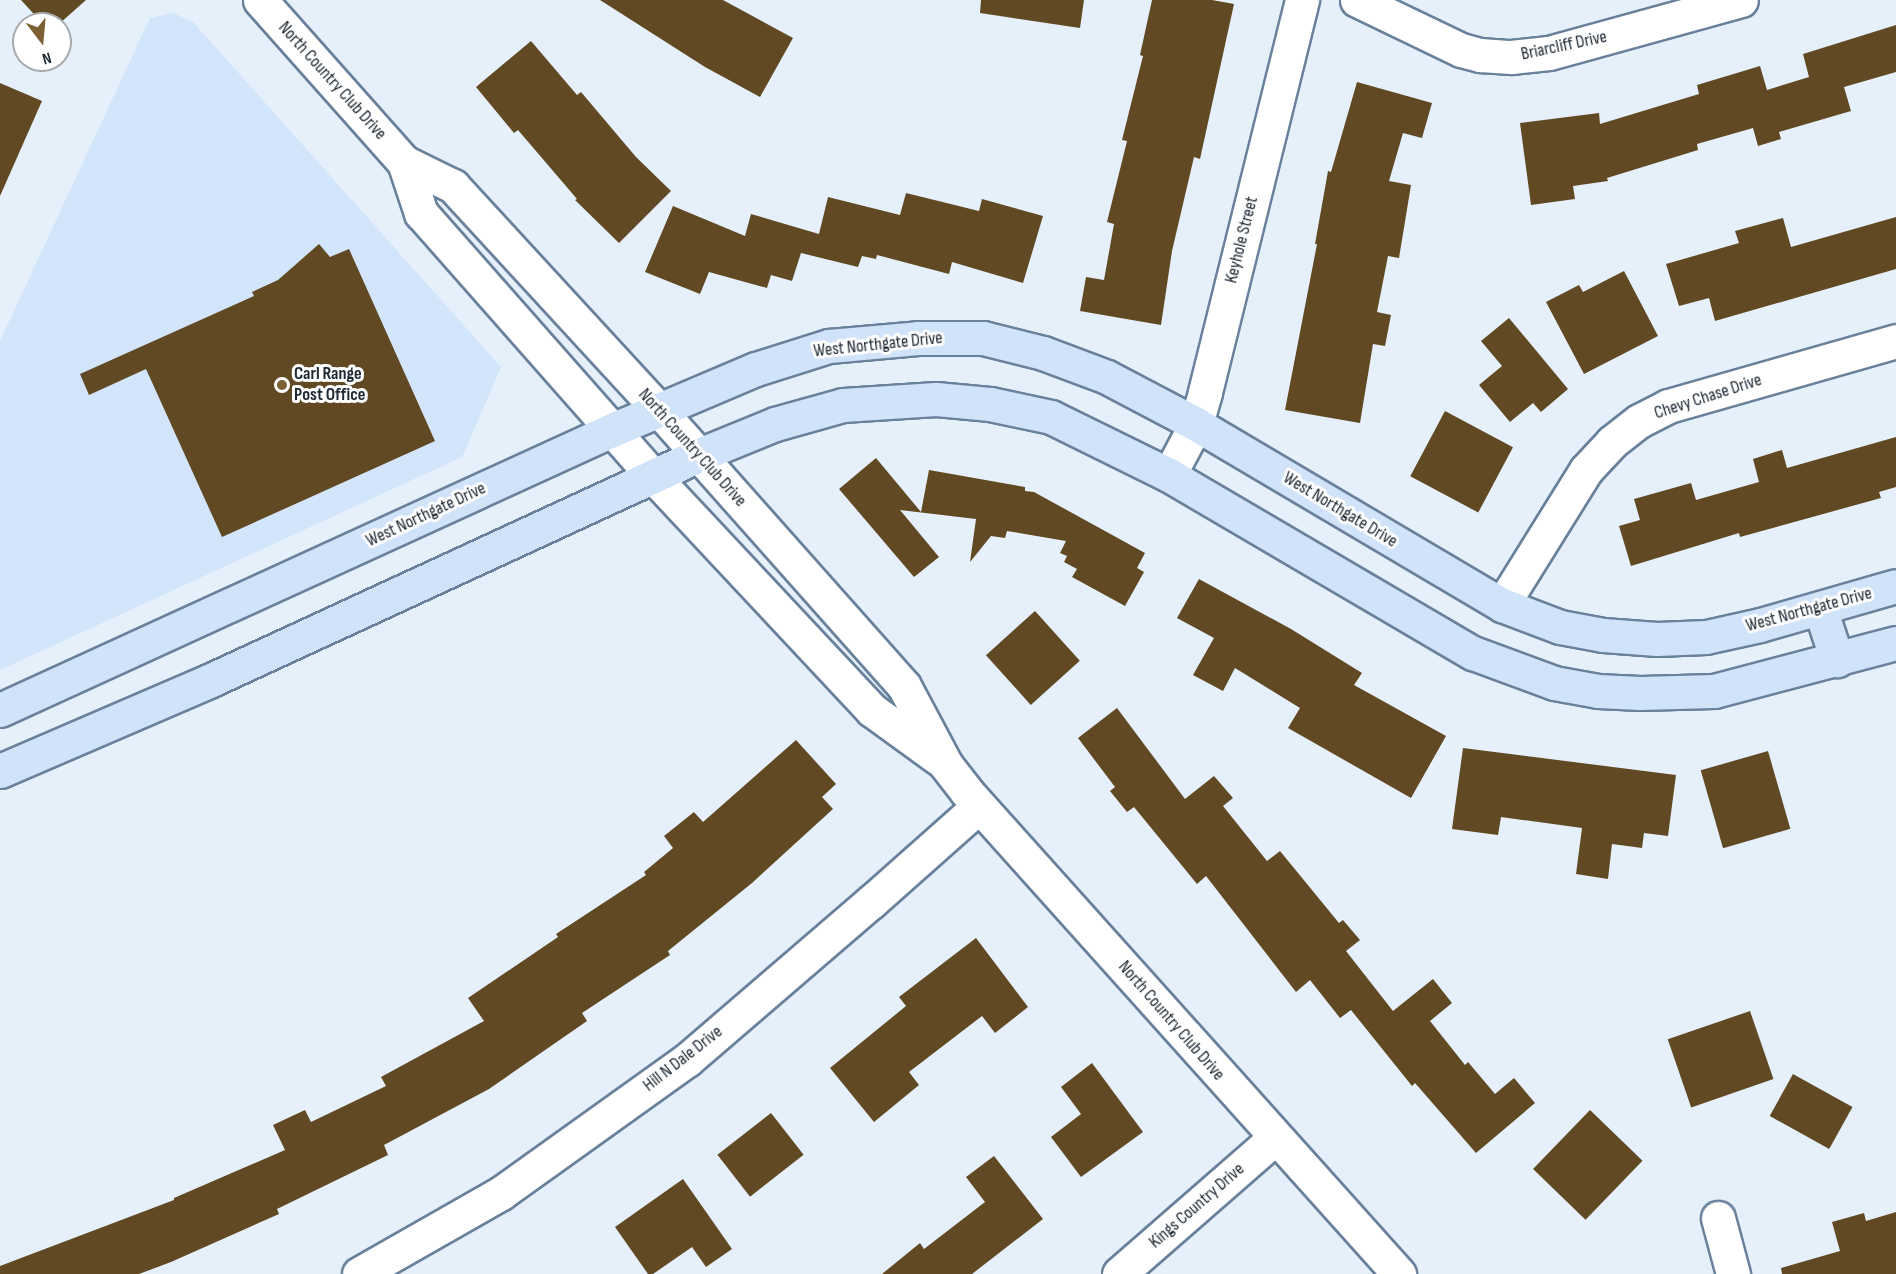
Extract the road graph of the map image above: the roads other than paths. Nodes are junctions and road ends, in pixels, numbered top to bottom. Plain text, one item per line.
1 (260, 0) edge
2 (1302, 0) edge
3 (1357, 0) edge
4 (1742, 0) edge
5 (404, 162) junction
6 (1896, 341) edge
7 (658, 409) junction
8 (1196, 424) junction
9 (612, 430) junction
10 (699, 455) junction
11 (1170, 475) junction
12 (653, 476) junction
13 (1896, 586) edge
14 (1502, 605) junction
15 (1820, 608) junction
16 (1896, 643) edge
17 (1837, 660) junction
18 (0, 710) edge
19 (946, 765) junction
20 (0, 771) edge
21 (979, 806) junction
22 (1275, 1138) junction
23 (1718, 1218) dead end
24 (359, 1274) edge
25 (1119, 1274) edge
26 (1399, 1274) edge
27 (1733, 1274) edge

1 - 5 street, North Country Club Drive
2 - 8 street, Keyhole Street
3 - 4 street, Briarcliff Drive
5 - 7 street, North Country Club Drive
5 - 9 street, North Country Club Drive
6 - 14 street, Chevy Chase Drive
7 - 8 main road, West Northgate Drive
7 - 9 main road, West Northgate Drive
7 - 10 street, North Country Club Drive
8 - 11 street, Keyhole Street
8 - 14 main road, West Northgate Drive
9 - 12 street, North Country Club Drive
9 - 18 main road, West Northgate Drive
10 - 11 main road
10 - 12 main road
10 - 19 street, North Country Club Drive
11 - 17 main road
12 - 19 street, North Country Club Drive
12 - 20 main road
13 - 15 main road, West Northgate Drive
14 - 15 main road, West Northgate Drive
15 - 17 main road
16 - 17 main road
19 - 21 street, North Country Club Drive
21 - 22 street, North Country Club Drive
21 - 24 street, Hill N Dale Drive
22 - 25 street, Kings Country Drive
22 - 26 street, North Country Club Drive
23 - 27 street

